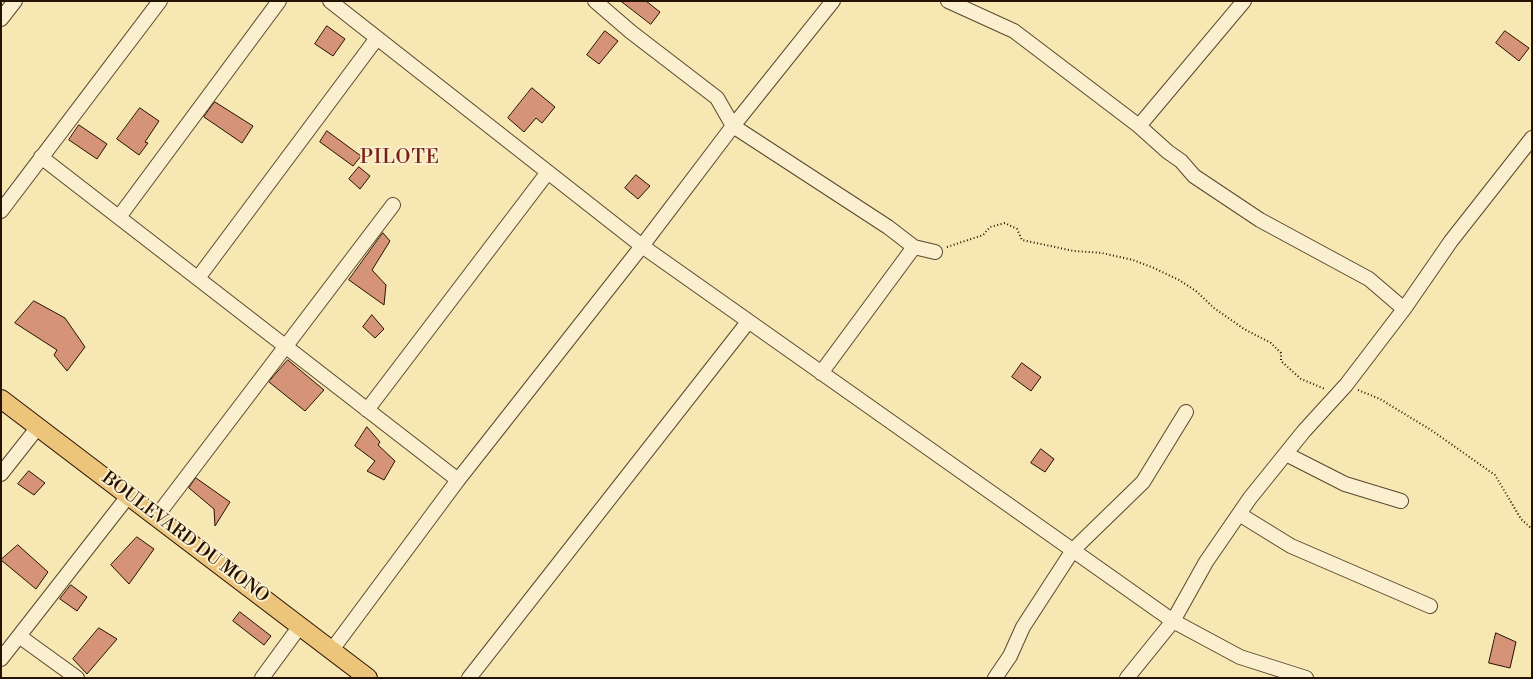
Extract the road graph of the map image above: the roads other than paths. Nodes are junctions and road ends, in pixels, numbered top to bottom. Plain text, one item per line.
1 (15, 1) edge
2 (160, 1) edge
3 (279, 1) edge
4 (330, 1) edge
5 (595, 1) edge
6 (833, 1) edge
7 (948, 1) edge
8 (1244, 1) edge
9 (1, 19) edge
10 (377, 38) junction
11 (733, 126) junction
12 (1139, 126) junction
13 (1532, 138) edge
14 (42, 157) junction
15 (548, 172) junction
16 (394, 205) dead end
17 (1, 211) edge
18 (119, 217) junction
19 (642, 246) junction
20 (914, 247) junction
21 (935, 252) road end
22 (198, 278) junction
23 (1404, 309) junction
24 (748, 322) junction
25 (285, 346) junction
26 (821, 373) junction
27 (1, 399) edge
28 (368, 410) junction
29 (1186, 412) dead end
30 (38, 427) junction
31 (1286, 454) junction
32 (1, 474) edge
33 (458, 480) junction
34 (129, 495) junction
35 (1401, 501) dead end
36 (1239, 514) junction
37 (156, 517) junction
38 (1073, 550) junction
39 (1430, 606) dead end
40 (1173, 621) junction
41 (300, 626) junction
42 (19, 636) junction
43 (331, 650) junction
44 (1, 659) edge
45 (77, 678) edge
46 (262, 678) edge
47 (368, 678) edge
48 (469, 678) edge
49 (995, 678) edge
50 (1127, 678) edge
51 (1306, 678) edge

1 - 9 street
2 - 14 street
3 - 18 street
4 - 10 street
5 - 11 street
6 - 11 street
7 - 12 street
8 - 12 street
10 - 15 street
10 - 22 street
11 - 19 street
11 - 20 street
12 - 23 street
13 - 23 street
14 - 17 street
14 - 18 street
15 - 19 street
15 - 28 street
16 - 25 street
18 - 22 street
19 - 24 street
19 - 33 street
20 - 21 street
20 - 26 street
22 - 25 street
23 - 31 street
24 - 26 street
24 - 48 street
25 - 28 street
25 - 37 street
26 - 38 street
27 - 30 main road, BOULEVARD DU MONO
28 - 33 street
29 - 38 street
30 - 32 street
30 - 34 main road, BOULEVARD DU MONO
31 - 35 street
31 - 36 street
33 - 43 street
34 - 37 main road, BOULEVARD DU MONO
34 - 42 street
36 - 39 street
36 - 40 street
37 - 41 main road, BOULEVARD DU MONO
38 - 40 street
38 - 49 street
40 - 50 street
40 - 51 street
41 - 43 main road, BOULEVARD DU MONO
41 - 46 street
42 - 44 street
42 - 45 street
43 - 47 main road, BOULEVARD DU MONO

